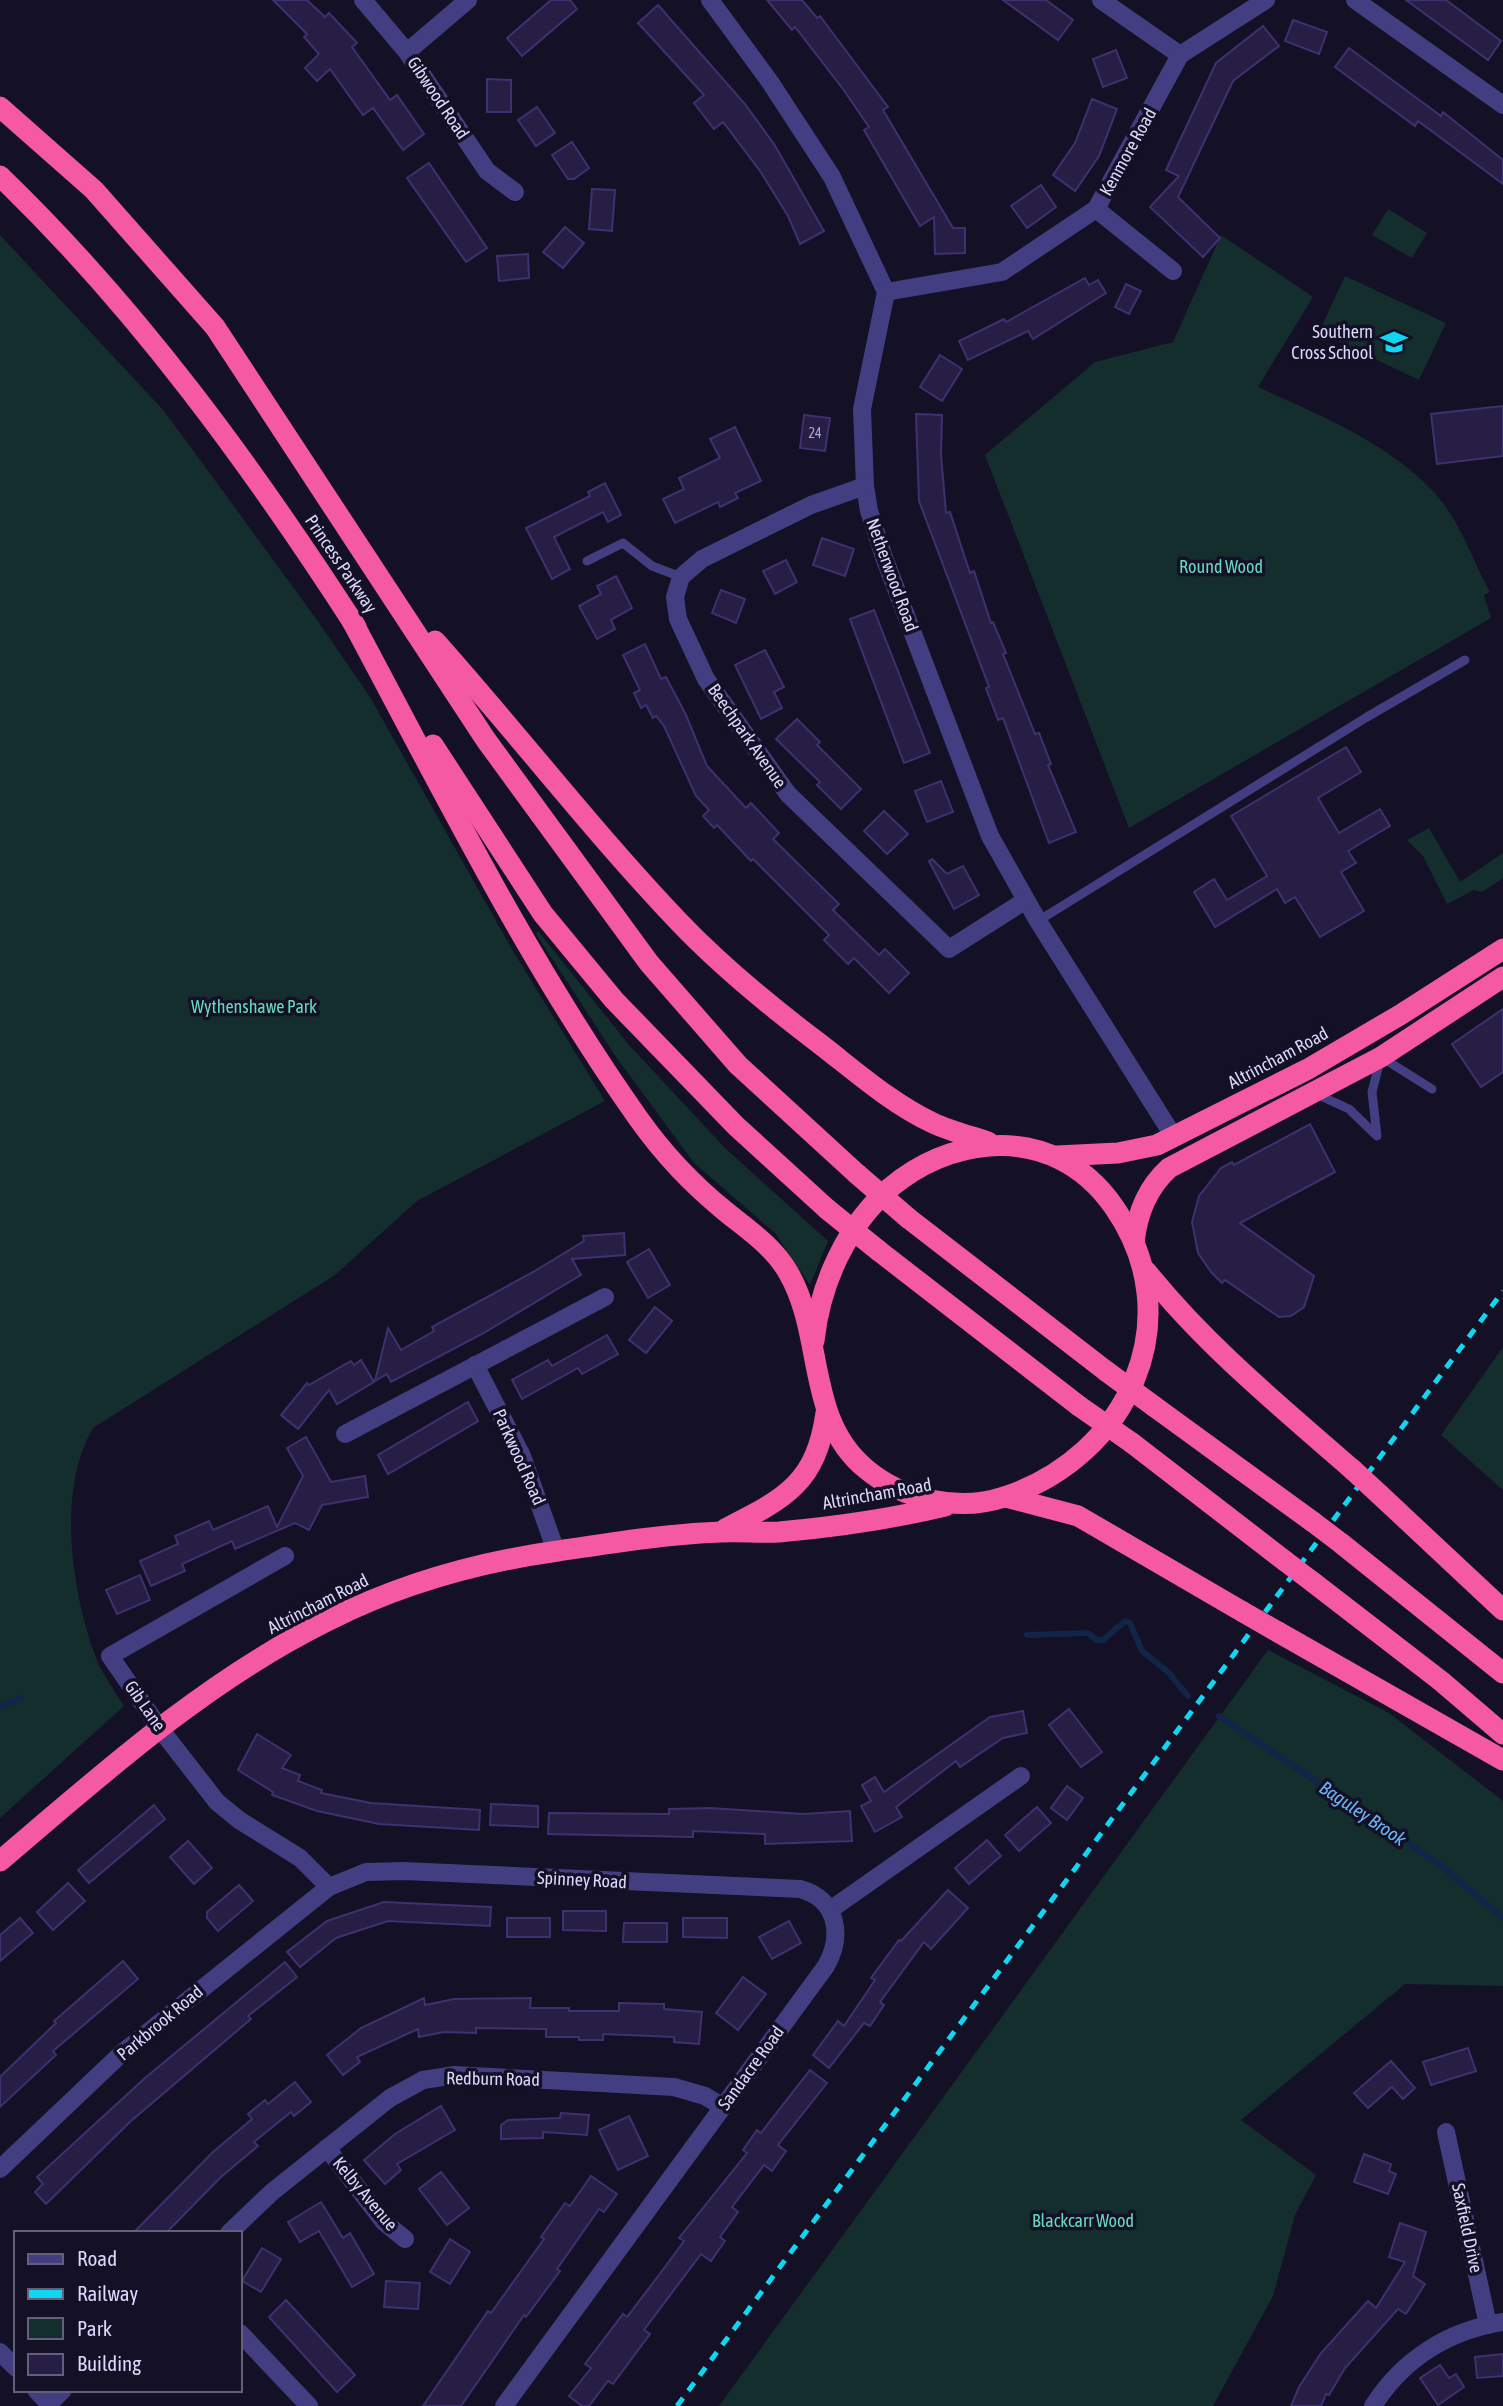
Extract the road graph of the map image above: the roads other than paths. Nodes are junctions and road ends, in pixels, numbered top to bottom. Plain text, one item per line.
1 (363, 0) edge
2 (468, 0) edge
3 (710, 0) edge
4 (1101, 0) edge
5 (1266, 0) edge
6 (1355, 0) edge
7 (407, 52) junction
8 (1180, 55) junction
9 (1503, 105) edge
10 (0, 107) edge
11 (0, 176) edge
12 (515, 192) dead end
13 (1096, 209) junction
14 (1173, 271) dead end
15 (886, 292) junction
16 (865, 486) junction
17 (587, 561) dead end
18 (681, 577) junction
19 (391, 591) junction
20 (350, 617) junction
21 (1465, 660) dead end
22 (1026, 900) junction
23 (1038, 921) junction
24 (1503, 948) edge
25 (1503, 977) edge
26 (1381, 1057) junction
27 (1432, 1089) dead end
28 (1314, 1093) junction
29 (1174, 1137) junction
30 (997, 1145) junction
31 (1055, 1156) junction
32 (1134, 1246) junction
33 (1143, 1267) junction
34 (605, 1297) dead end
35 (814, 1341) junction
36 (475, 1365) junction
37 (826, 1413) junction
38 (345, 1434) dead end
39 (1006, 1497) junction
40 (958, 1503) junction
41 (720, 1532) junction
42 (556, 1551) junction
43 (285, 1556) dead end
44 (1503, 1610) edge
45 (1503, 1673) edge
46 (161, 1730) junction
47 (1503, 1734) edge
48 (1503, 1760) edge
49 (1021, 1776) dead end
50 (0, 1861) edge
51 (329, 1887) junction
52 (830, 1910) junction
53 (723, 2107) junction
54 (1446, 2132) dead end
55 (327, 2148) junction
56 (0, 2169) edge
57 (231, 2231) edge
58 (405, 2239) dead end
59 (1496, 2323) edge
60 (242, 2335) edge
61 (0, 2352) edge
62 (14, 2366) edge
63 (309, 2406) edge
64 (504, 2406) edge
65 (1373, 2406) edge

1 - 7 street, Gibwood Road
2 - 7 street
3 - 15 street
4 - 8 street
5 - 8 street, Kenmore Road
6 - 9 street
7 - 12 street, Gibwood Road
8 - 13 street, Kenmore Road
10 - 19 highway, Princess Parkway
11 - 20 highway, Princess Parkway
13 - 14 street
13 - 15 street, Kenmore Road
15 - 16 street, Netherwood Road
16 - 18 street
16 - 22 street, Netherwood Road
17 - 18 lane
18 - 22 street, Beechpark Avenue
19 - 30 highway
19 - 45 highway, Princess Parkway, bridge
20 - 35 highway
20 - 47 highway, Princess Parkway, bridge
21 - 23 lane
22 - 23 street, Netherwood Road
23 - 29 street, Netherwood Road
24 - 29 highway, Altrincham Road
25 - 26 highway
26 - 27 lane
26 - 28 highway
26 - 28 lane
28 - 32 highway
29 - 31 highway, Altrincham Road
30 - 31 highway
30 - 35 highway
31 - 32 highway
32 - 33 highway
33 - 39 highway
33 - 44 highway, bridge
34 - 36 street
35 - 37 highway
36 - 38 street
36 - 42 street, Parkwood Road
37 - 40 highway
37 - 41 highway, Altrincham Road
39 - 40 highway
39 - 48 highway, bridge
40 - 41 highway, Altrincham Road
41 - 42 highway, Altrincham Road
42 - 46 highway, Altrincham Road
43 - 46 street, Gib Lane
46 - 50 highway, Altrincham Road
46 - 51 street, Gib Lane
49 - 52 street
51 - 52 street, Spinney Road
51 - 56 street, Parkbrook Road
52 - 53 street, Sandacre Road
53 - 55 street, Redburn Road
53 - 64 street, Sandacre Road
54 - 59 street, Saxfield Drive
55 - 57 street, Redburn Road
55 - 58 street, Kelby Avenue
59 - 65 street
60 - 63 street
61 - 62 street

